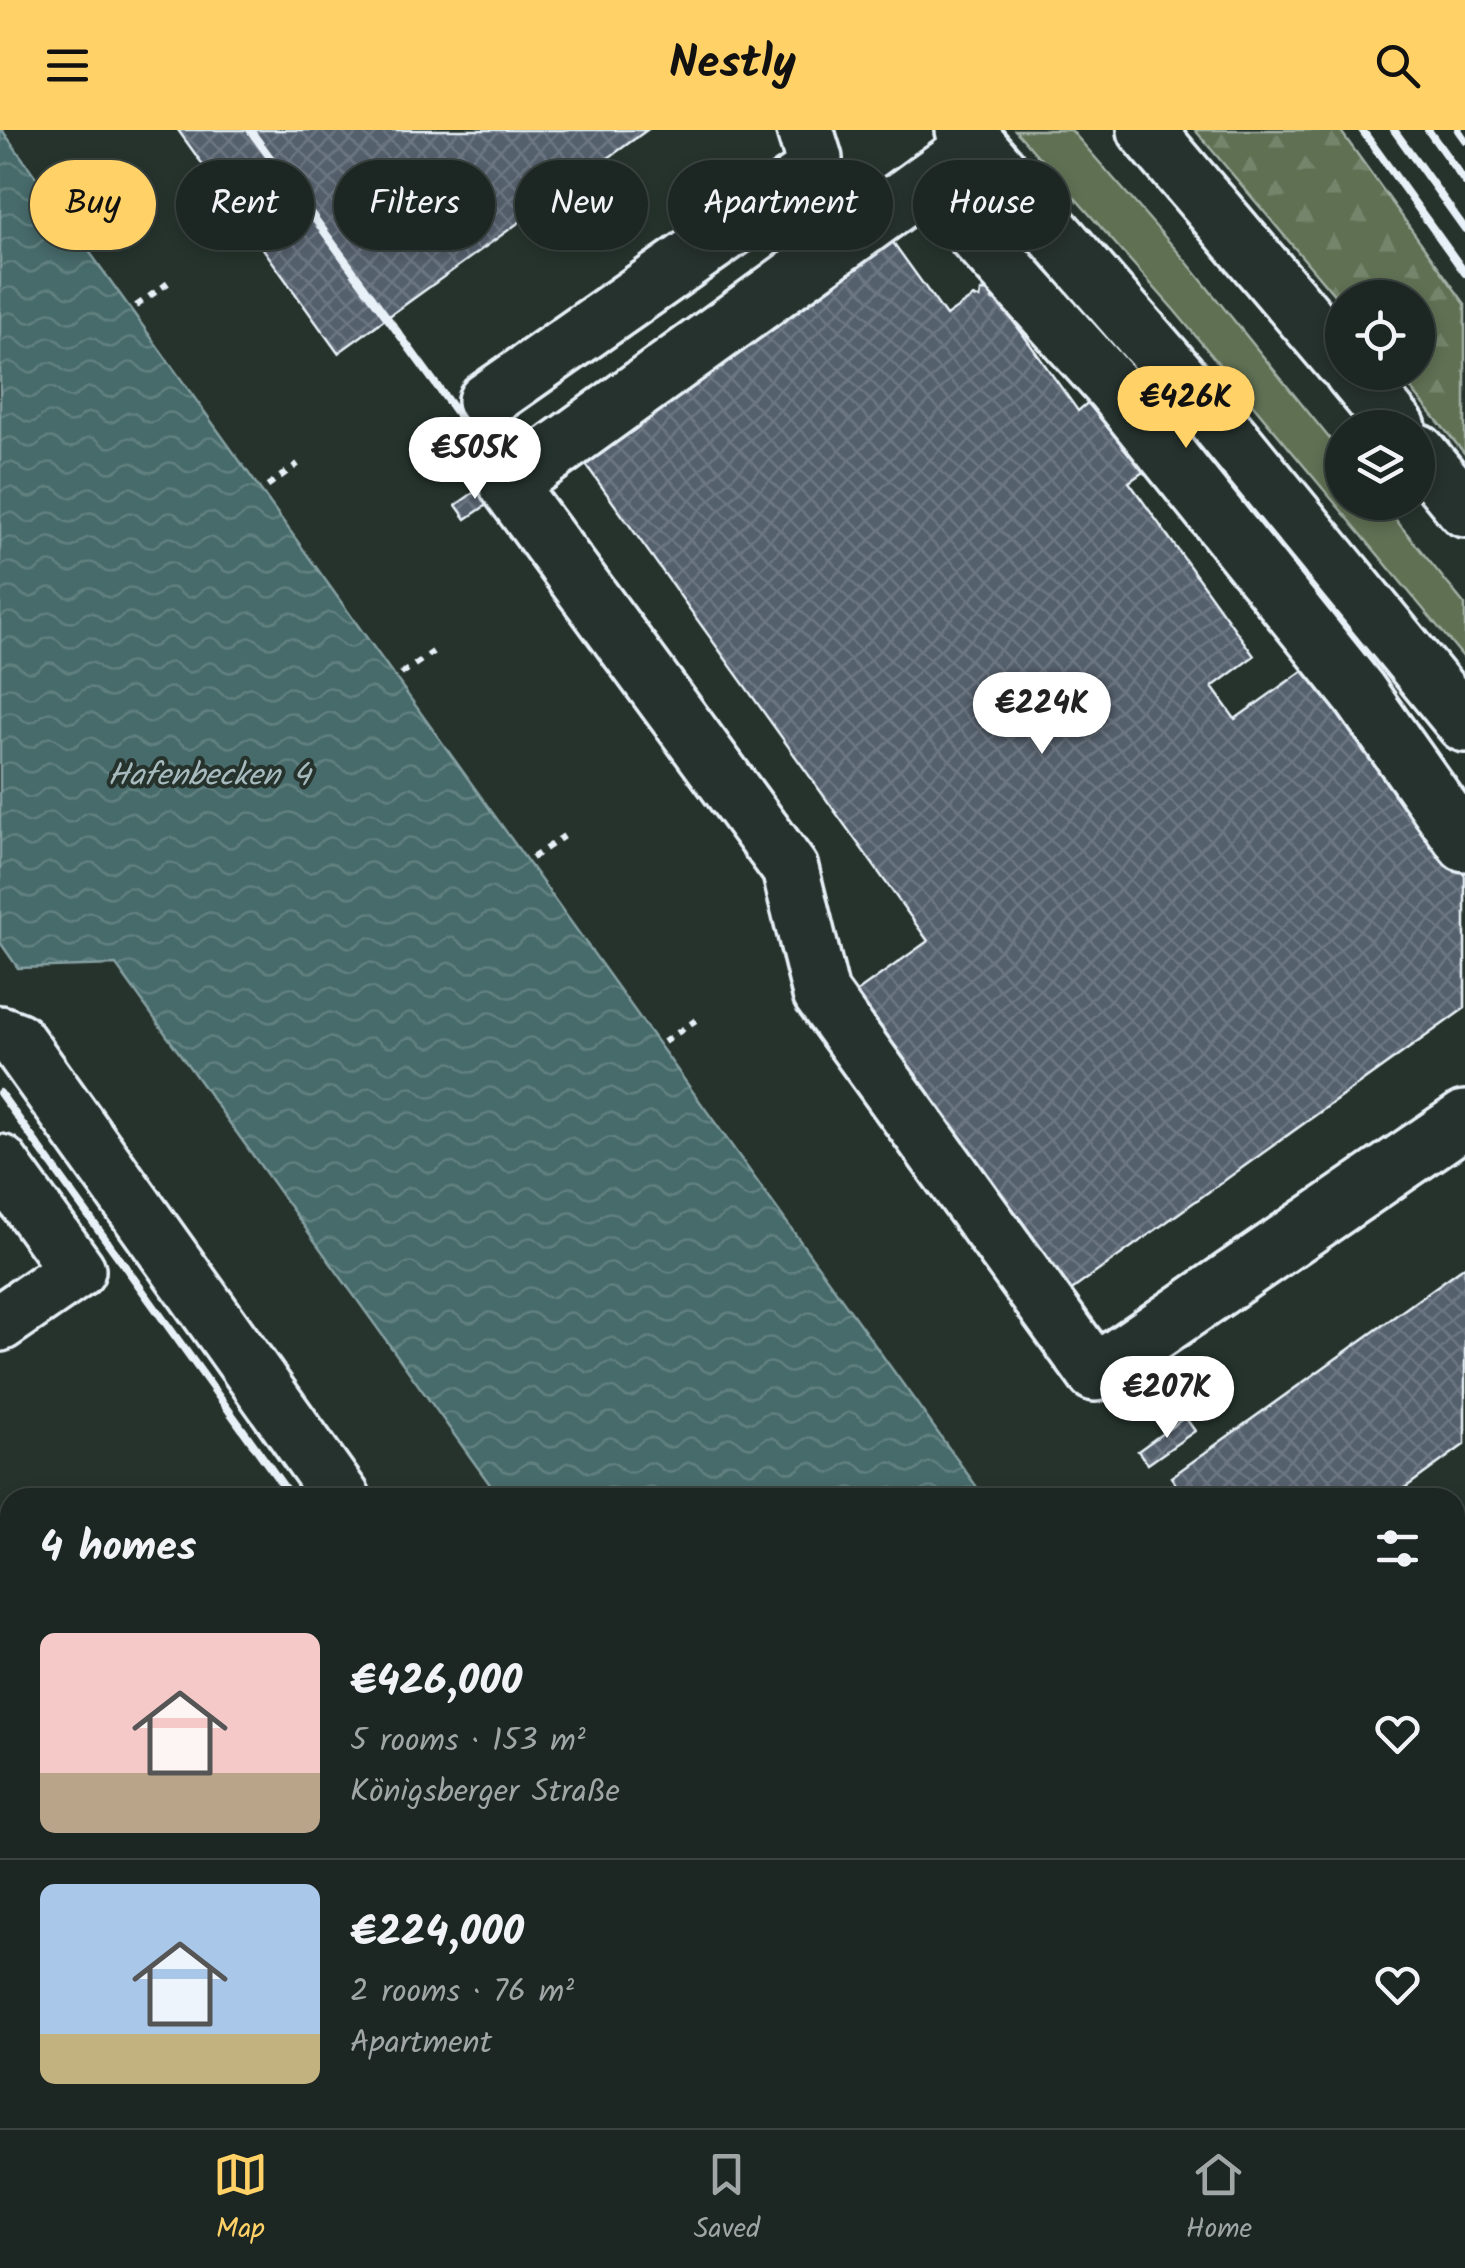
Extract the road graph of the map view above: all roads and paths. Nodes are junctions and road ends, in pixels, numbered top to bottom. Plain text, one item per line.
1 (805, 130) edge
2 (1146, 130) edge
3 (970, 137) edge
4 (948, 160) edge
5 (913, 191) edge
6 (989, 250) edge
7 (168, 283) dead end
8 (136, 306) dead end
9 (1325, 341) edge
10 (1367, 390) edge
11 (486, 401) dead end
12 (1383, 410) edge
13 (298, 464) dead end
14 (1435, 473) edge
15 (266, 486) dead end
16 (1465, 510) edge
17 (433, 652) dead end
18 (402, 674) dead end
19 (1465, 724) edge
20 (564, 836) dead end
21 (1465, 843) edge
22 (532, 858) dead end
23 (696, 1020) dead end
24 (0, 1034) edge
25 (664, 1042) dead end
26 (1465, 1119) edge
27 (0, 1163) edge
28 (0, 1323) edge
29 (335, 1488) edge

1 - 11 street
2 - 9 street
3 - 4 street
3 - 19 street
5 - 26 street
6 - 21 street
7 - 8 path
10 - 12 street
13 - 15 path
14 - 16 street
17 - 18 path
20 - 22 path
23 - 25 path
24 - 29 street
27 - 28 street

